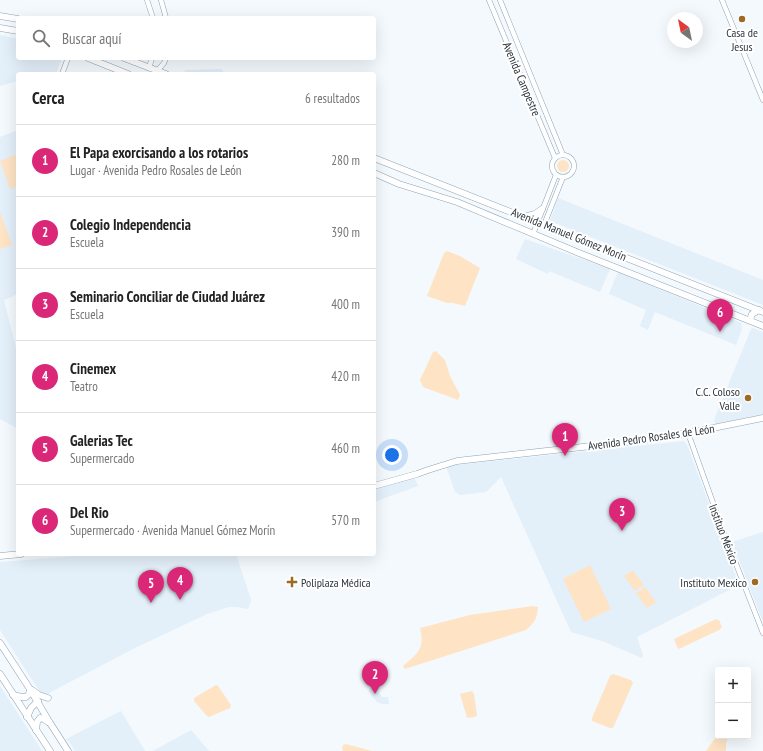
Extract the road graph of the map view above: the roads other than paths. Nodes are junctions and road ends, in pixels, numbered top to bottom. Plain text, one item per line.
1 (147, 0) edge
2 (161, 0) edge
3 (489, 0) edge
4 (500, 0) edge
5 (722, 0) edge
6 (505, 13) junction
7 (0, 16) edge
8 (151, 16) edge
9 (165, 16) edge
10 (496, 16) junction
11 (16, 19) edge
12 (0, 28) edge
13 (16, 31) edge
14 (67, 60) edge
15 (93, 60) edge
16 (129, 60) edge
17 (151, 60) edge
18 (165, 60) edge
19 (147, 67) junction
20 (63, 72) edge
21 (123, 72) edge
22 (146, 72) edge
23 (157, 72) edge
24 (531, 77) junction
25 (523, 81) junction
26 (763, 100) edge
27 (553, 130) junction
28 (545, 133) junction
29 (563, 155) junction
30 (555, 158) junction
31 (376, 159) edge
32 (376, 161) edge
33 (386, 163) junction
34 (376, 174) edge
35 (556, 175) junction
36 (563, 177) junction
37 (542, 209) junction
38 (524, 217) junction
39 (537, 222) junction
40 (544, 225) junction
41 (532, 234) junction
42 (743, 304) junction
43 (761, 311) edge
44 (735, 314) junction
45 (750, 320) junction
46 (763, 326) edge
47 (763, 418) edge
48 (688, 433) junction
49 (376, 485) edge
50 (16, 554) edge
51 (0, 556) edge
52 (763, 633) edge
53 (0, 643) edge
54 (0, 674) edge
55 (29, 688) junction
56 (13, 694) junction
57 (48, 698) dead end
58 (38, 701) junction
59 (24, 711) junction
60 (27, 717) junction
61 (50, 723) junction
62 (36, 730) junction
63 (50, 751) edge
64 (68, 751) edge

1 - 8 street
2 - 9 street
3 - 10 street, Avenida Campestre
4 - 6 street, Avenida Campestre
5 - 26 street
6 - 10 street
6 - 24 street, Avenida Campestre
7 - 11 main road
10 - 25 street, Avenida Campestre
12 - 13 main road
14 - 20 street
15 - 21 main road
16 - 19 main road
17 - 19 street
18 - 23 street
19 - 22 main road
19 - 23 main road
24 - 25 street
24 - 27 street, Avenida Campestre
25 - 28 street, Avenida Campestre
27 - 28 street
27 - 29 street, Avenida Campestre
28 - 30 street, Avenida Campestre
29 - 30 street
29 - 36 street
30 - 35 street
31 - 33 main road, Avenida Manuel Gómez Morín
32 - 33 main road
33 - 38 main road, Avenida Manuel Gómez Morín
34 - 41 main road, Avenida Manuel Gómez Morín
35 - 36 street
35 - 37 street
36 - 40 street
37 - 38 main road
37 - 39 street
38 - 39 main road, Avenida Manuel Gómez Morín
39 - 40 main road, Avenida Manuel Gómez Morín
39 - 41 street
40 - 42 main road, Avenida Manuel Gómez Morín
41 - 44 main road, Avenida Manuel Gómez Morín
42 - 43 main road, Avenida Manuel Gómez Morín
42 - 44 main road
43 - 45 main road
44 - 45 main road, Avenida Manuel Gómez Morín
45 - 46 main road, Avenida Manuel Gómez Morín
47 - 48 main road, Avenida Pedro Rosales de León
48 - 49 main road, Avenida Pedro Rosales de León
48 - 52 street, Instituo México
50 - 51 main road
53 - 55 main road
54 - 56 main road
55 - 56 main road
55 - 57 main road
55 - 58 main road
56 - 59 main road
58 - 59 main road
58 - 60 main road
58 - 61 main road
59 - 60 main road
60 - 62 main road
61 - 62 main road
61 - 64 main road
62 - 63 main road

